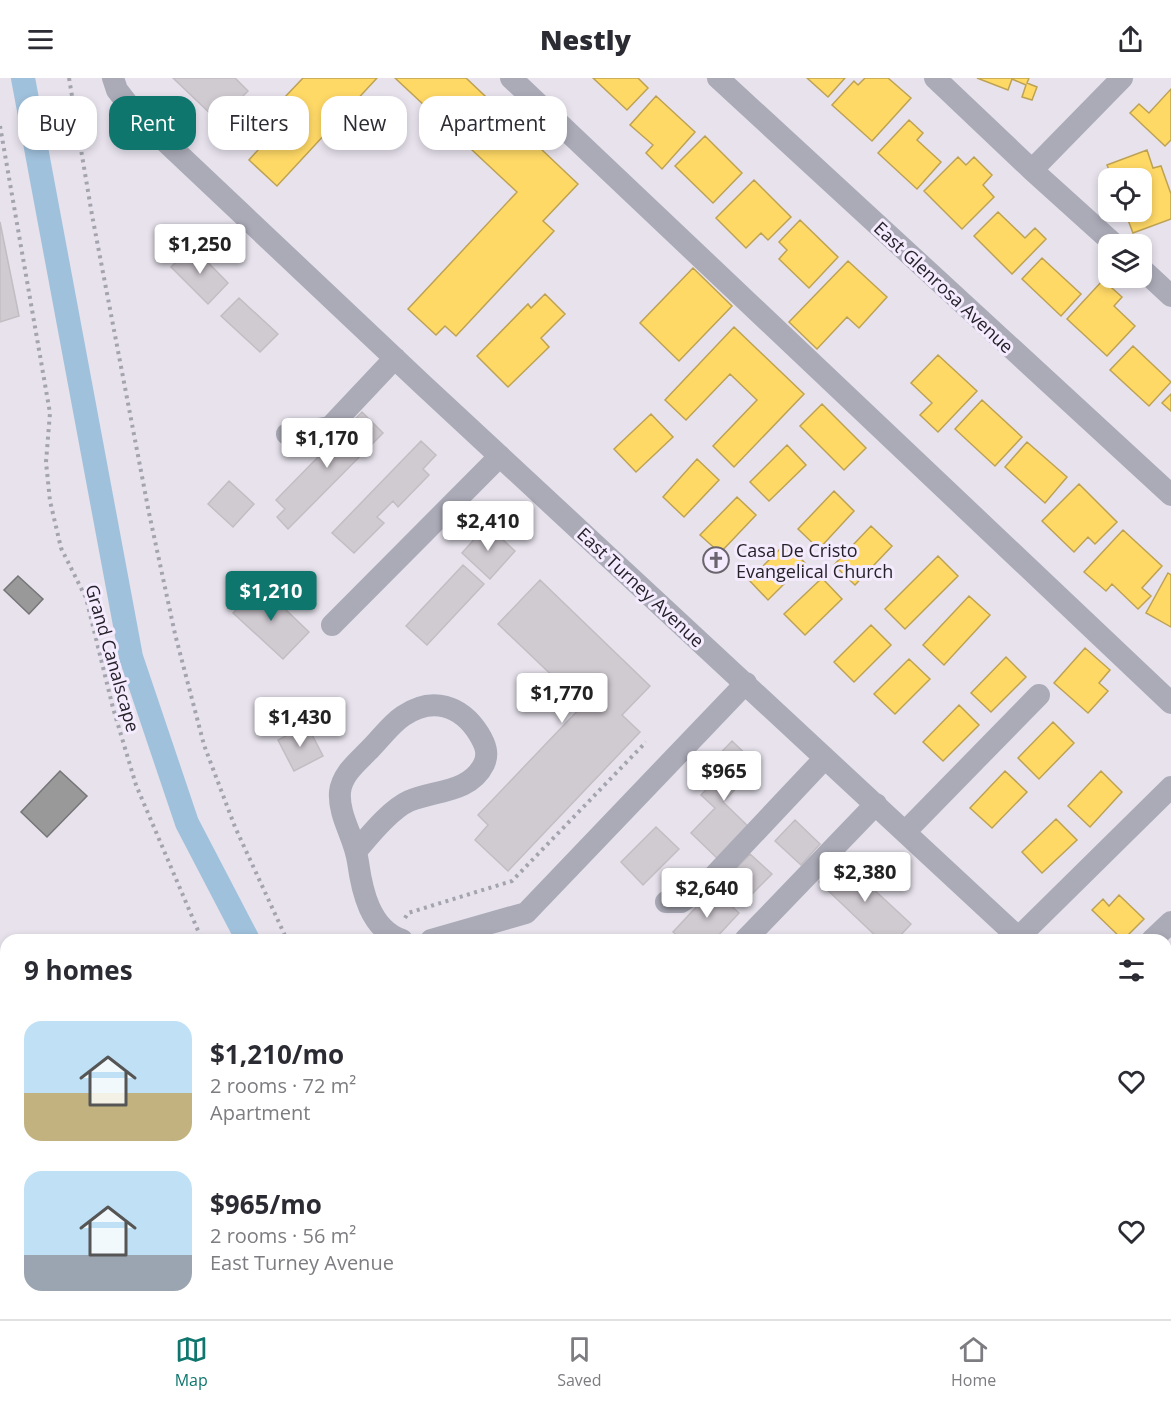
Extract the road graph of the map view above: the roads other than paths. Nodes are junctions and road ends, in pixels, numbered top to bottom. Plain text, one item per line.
1 (113, 78) edge
2 (511, 78) edge
3 (718, 78) edge
4 (936, 78) edge
5 (1122, 78) edge
6 (1032, 170) junction
7 (1103, 234) edge
8 (1152, 278) edge
9 (1171, 296) edge
10 (395, 358) junction
11 (287, 434) dead end
12 (500, 456) junction
13 (1171, 495) edge
14 (332, 625) dead end
15 (746, 683) junction
16 (1039, 695) dead end
17 (1171, 703) edge
18 (825, 759) junction
19 (1171, 788) edge
20 (876, 804) junction
21 (905, 832) junction
22 (357, 850) junction
23 (666, 902) dead end
24 (1171, 922) edge
25 (392, 934) edge
26 (452, 934) edge
27 (751, 934) edge
28 (1015, 934) edge
29 (1025, 934) edge
30 (1158, 934) edge

1 - 10 street, East Turney Avenue
2 - 17 street
3 - 13 street, East Glenrosa Avenue
4 - 6 street
5 - 6 street
6 - 7 street
8 - 9 street
10 - 11 street
10 - 12 street, East Turney Avenue
12 - 14 street
12 - 15 street, East Turney Avenue
15 - 18 street, East Turney Avenue
15 - 26 street
16 - 21 street
18 - 20 street, East Turney Avenue
18 - 23 street
19 - 29 street
20 - 21 street, East Turney Avenue
20 - 27 street
21 - 28 street, East Turney Avenue
22 - 22 street
22 - 25 street
24 - 30 street

